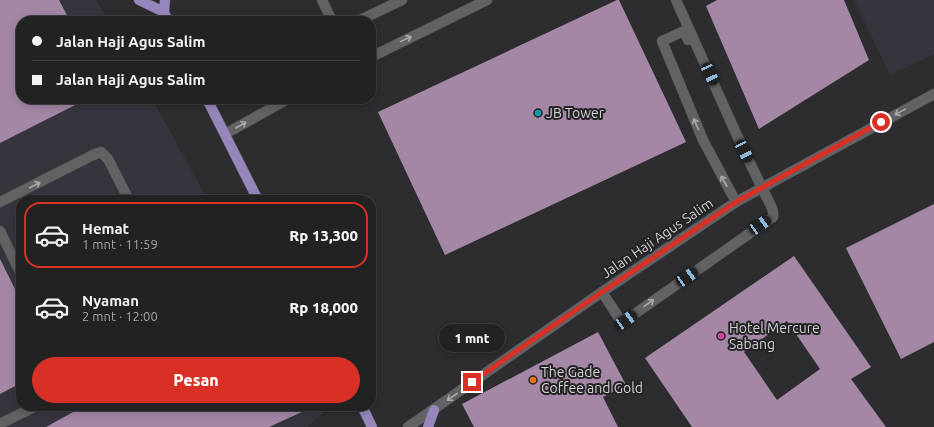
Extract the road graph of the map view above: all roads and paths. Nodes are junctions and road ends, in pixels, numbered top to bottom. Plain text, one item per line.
1 (140, 0) edge
2 (165, 0) edge
3 (322, 0) edge
4 (402, 0) edge
5 (487, 0) edge
6 (676, 0) edge
7 (164, 16) edge
8 (166, 16) edge
9 (329, 16) edge
10 (368, 16) edge
11 (376, 54) edge
12 (934, 94) edge
13 (210, 104) edge
14 (279, 104) edge
15 (735, 130) junction
16 (225, 134) junction
17 (762, 187) junction
18 (126, 195) edge
19 (256, 195) edge
20 (0, 202) edge
21 (736, 202) junction
22 (0, 231) edge
23 (16, 264) edge
24 (602, 292) junction
25 (434, 410) junction
26 (26, 411) edge
27 (364, 411) edge
28 (0, 424) edge
29 (372, 427) edge
30 (408, 427) edge
31 (428, 427) edge

1 - 7 main road
2 - 8 main road
3 - 9 street
4 - 10 street
11 -> 5 street
6 - 15 street
12 -> 17 street, Jalan Haji Agus Salim
13 - 16 main road
16 -> 14 street
15 - 17 street
21 -> 15 street
16 - 19 main road
17 - 21 street, Jalan Haji Agus Salim
24 -> 17 street
20 -> 18 street
21 - 24 street, Jalan Haji Agus Salim
22 - 23 street
24 -> 25 street, Jalan Haji Agus Salim
25 - 30 street, Jalan Haji Agus Salim
25 - 31 main road
26 - 28 street
27 - 29 main road

